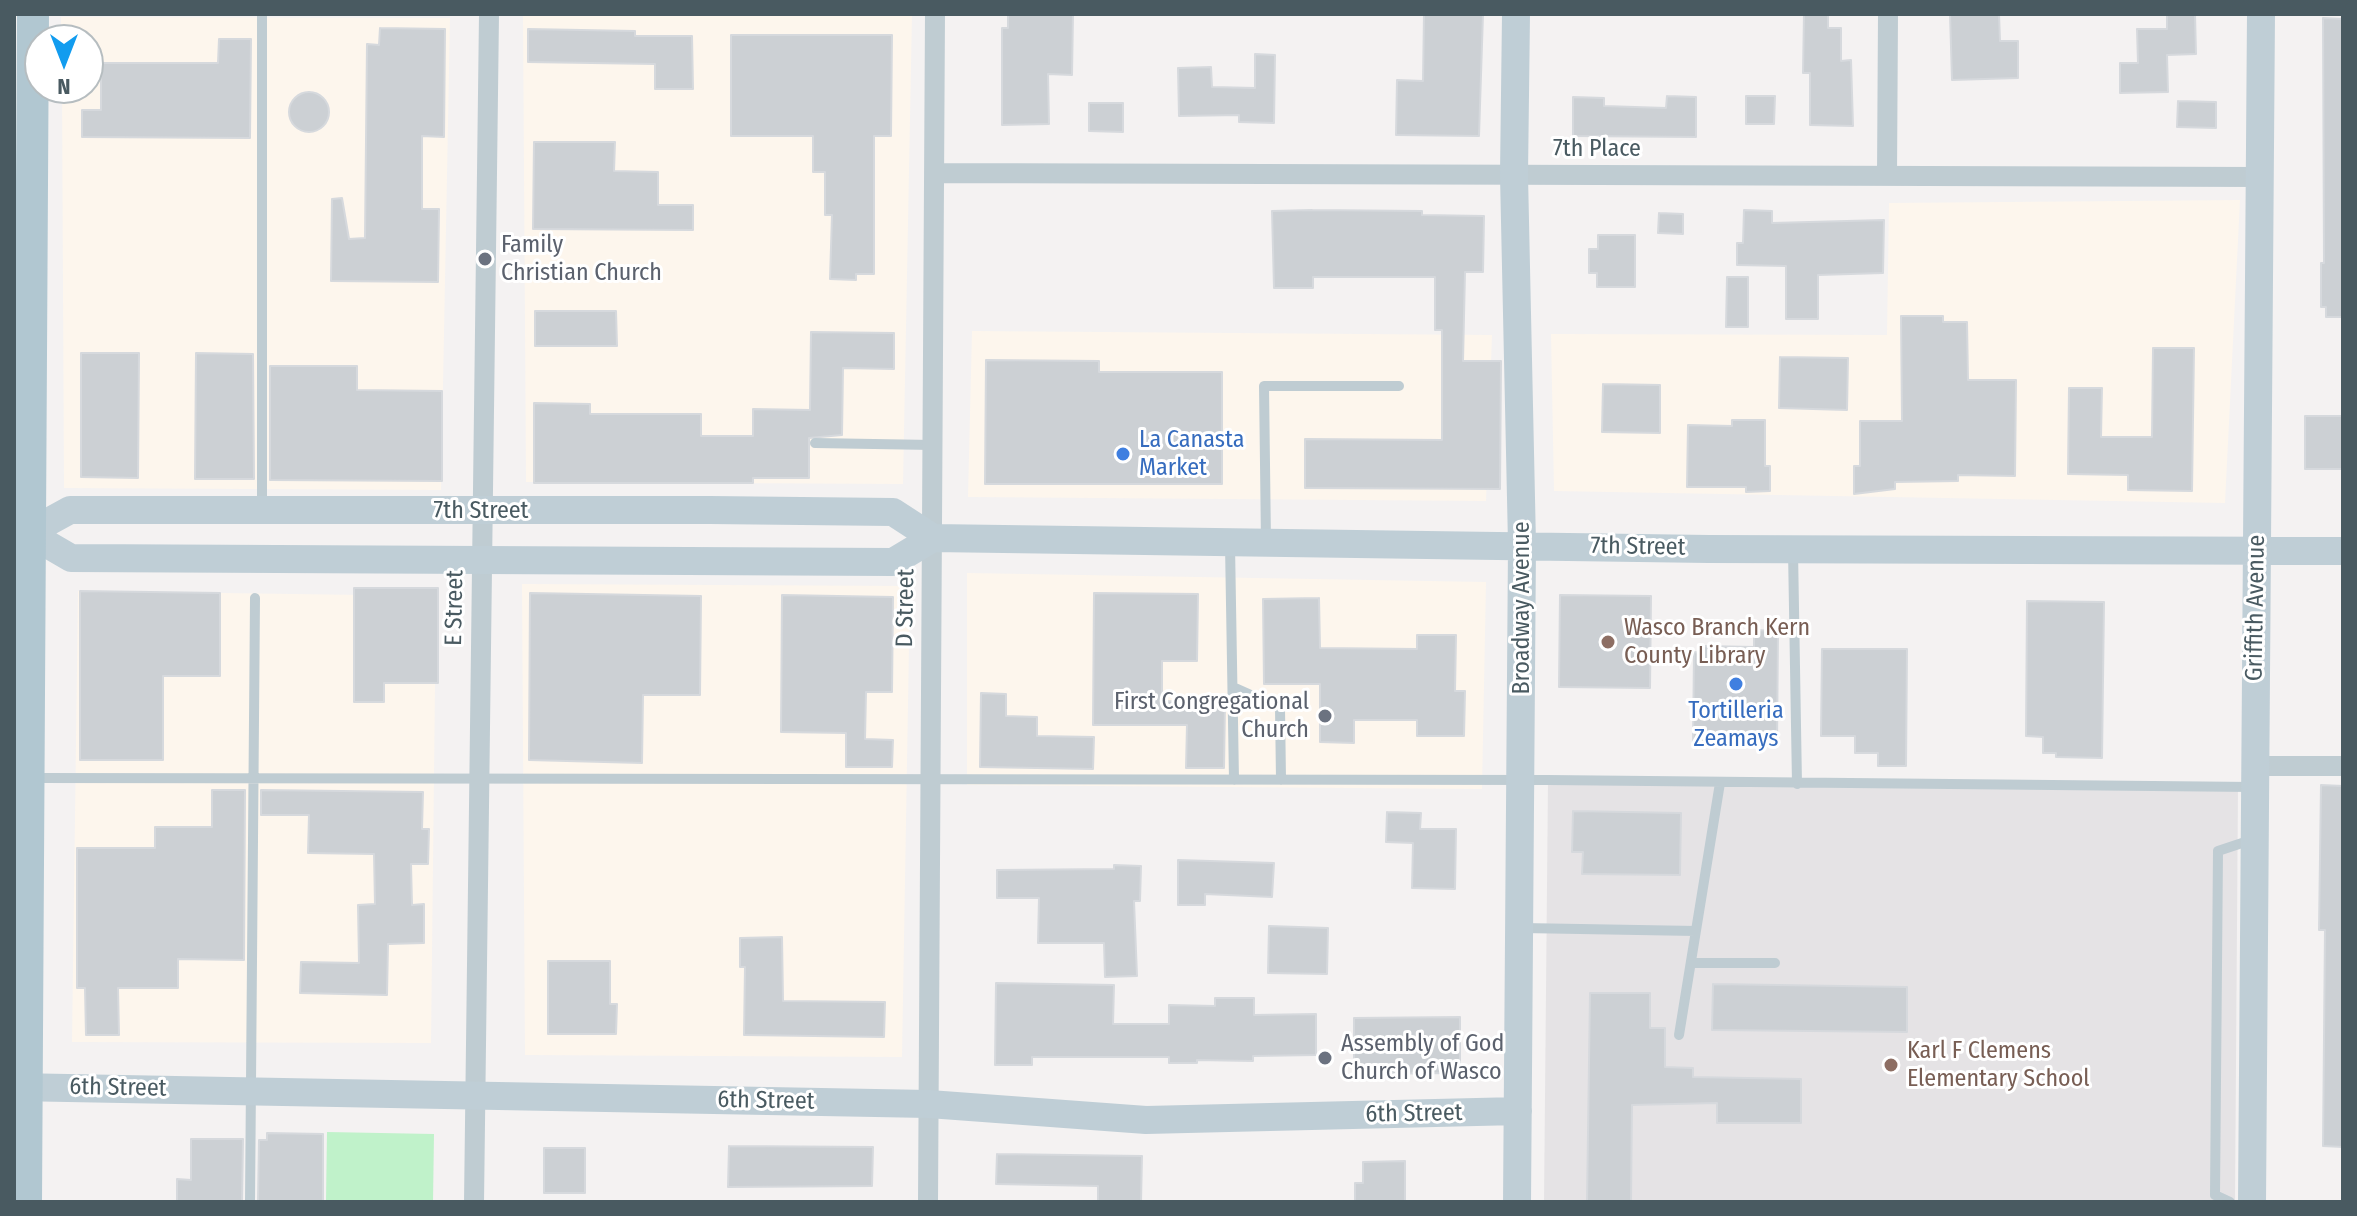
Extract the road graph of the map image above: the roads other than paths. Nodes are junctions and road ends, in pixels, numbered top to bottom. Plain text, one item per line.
1 (33, 14) edge
2 (262, 14) edge
3 (489, 14) edge
4 (935, 14) edge
5 (1516, 14) edge
6 (1888, 14) edge
7 (2261, 14) edge
8 (934, 173) junction
9 (1514, 175) junction
10 (1887, 176) junction
11 (2260, 177) junction
12 (1399, 386) dead end
13 (815, 443) dead end
14 (934, 445) junction
15 (262, 509) junction
16 (482, 511) junction
17 (21, 533) edge
18 (933, 538) junction
19 (1230, 543) junction
20 (1266, 544) junction
21 (1522, 544) junction
22 (1793, 549) junction
23 (2257, 551) junction
24 (2343, 551) edge
25 (482, 560) junction
26 (255, 598) dead end
27 (1233, 687) junction
28 (2343, 766) edge
29 (2255, 776) junction
30 (30, 778) junction
31 (255, 778) junction
32 (478, 778) junction
33 (930, 780) junction
34 (1234, 780) junction
35 (1281, 780) junction
36 (1522, 780) junction
37 (1720, 783) junction
38 (1797, 784) junction
39 (2254, 839) junction
40 (1520, 928) junction
41 (1696, 931) junction
42 (21, 956) edge
43 (1691, 963) junction
44 (1775, 963) dead end
45 (1679, 1035) dead end
46 (20, 1087) edge
47 (250, 1091) junction
48 (475, 1096) junction
49 (929, 1104) junction
50 (1518, 1111) junction
51 (26, 1202) edge
52 (250, 1202) edge
53 (474, 1202) edge
54 (928, 1202) edge
55 (1517, 1202) edge
56 (2230, 1202) edge
57 (2252, 1202) edge

1 - 17 main road
2 - 15 lane
3 - 16 street, E Street
4 - 8 street, D Street
5 - 9 street, Broadway Avenue
6 - 10 street
7 - 11 street, Griffith Avenue
8 - 9 street, 7th Place
8 - 14 street, D Street
9 - 10 street, 7th Place
9 - 21 street, Broadway Avenue
10 - 11 street, 7th Place
11 - 23 street, Griffith Avenue
12 - 20 lane
13 - 14 lane
14 - 18 street, D Street
15 - 16 street, 7th Street
15 - 17 street, 7th Street
16 - 18 street, 7th Street
16 - 25 street, E Street
17 - 25 street, 7th Street
17 - 30 main road
18 - 19 street, 7th Street
18 - 25 street, 7th Street
18 - 33 street, D Street
19 - 20 street, 7th Street
19 - 27 lane
20 - 21 street, 7th Street
21 - 22 street, 7th Street
21 - 36 street, Broadway Avenue
22 - 23 street, 7th Street
22 - 38 lane
23 - 24 street, 7th Street
23 - 29 street, Griffith Avenue
25 - 32 street, E Street
26 - 31 lane
27 - 34 lane
27 - 35 lane
28 - 29 street
29 - 38 lane
29 - 39 street, Griffith Avenue
30 - 31 lane
30 - 42 main road
31 - 32 lane
31 - 47 lane
32 - 33 lane
32 - 48 street, E Street
33 - 34 lane
33 - 49 street, D Street
34 - 35 lane
35 - 36 lane
36 - 37 lane
36 - 40 street, Broadway Avenue
37 - 38 lane
37 - 41 lane
39 - 56 lane
39 - 57 street, Griffith Avenue
40 - 41 lane
40 - 50 street, Broadway Avenue
41 - 43 lane
42 - 46 main road
43 - 44 lane
43 - 45 lane
46 - 47 street, 6th Street
46 - 51 main road
47 - 48 street, 6th Street
47 - 52 lane
48 - 49 street, 6th Street
48 - 53 street, E Street
49 - 50 street, 6th Street
49 - 54 street, D Street
50 - 55 street, Broadway Avenue

